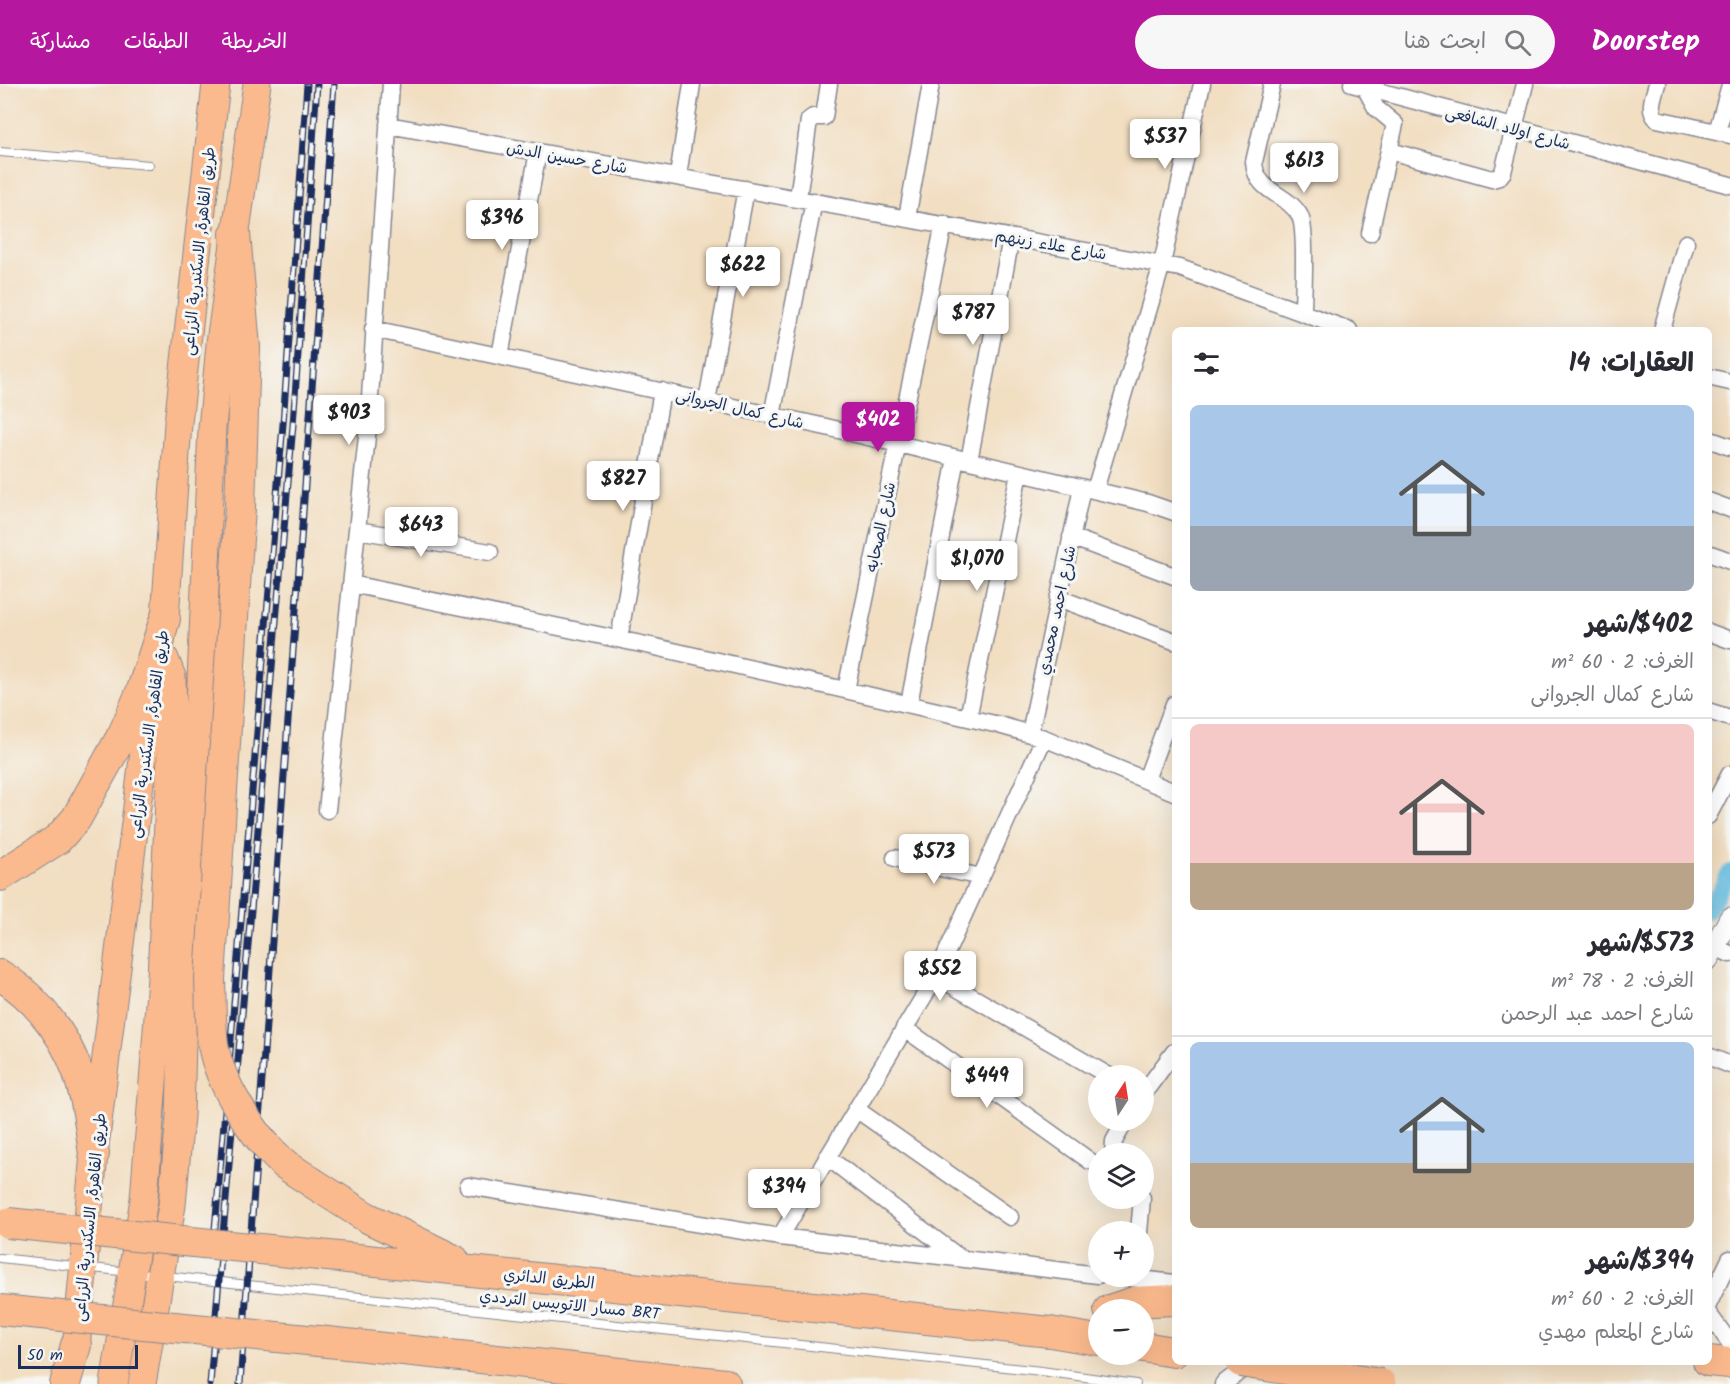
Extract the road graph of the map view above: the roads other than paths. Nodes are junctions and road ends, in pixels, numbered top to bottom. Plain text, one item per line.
1 (216, 84) edge
2 (257, 84) edge
3 (391, 84) edge
4 (692, 84) edge
5 (829, 84) edge
6 (932, 84) edge
7 (1202, 84) edge
8 (1272, 84) edge
9 (1525, 84) edge
10 (1657, 84) edge
11 (1360, 85) edge
12 (1730, 85) edge
13 (388, 124) junction
14 (1515, 128) junction
15 (1724, 134) edge
16 (1390, 151) junction
17 (0, 152) edge
18 (538, 153) junction
19 (149, 165) dead end
20 (678, 176) junction
21 (1730, 186) edge
22 (746, 189) junction
23 (806, 200) junction
24 (907, 218) junction
25 (944, 224) junction
26 (1370, 233) dead end
27 (235, 234) junction
28 (1011, 238) junction
29 (1686, 243) dead end
30 (1162, 264) junction
31 (1303, 313) junction
32 (1340, 327) edge
33 (1663, 327) edge
34 (373, 329) junction
35 (500, 356) junction
36 (1712, 378) edge
37 (1730, 382) edge
38 (662, 391) junction
39 (707, 401) junction
40 (772, 416) junction
41 (1712, 441) edge
42 (897, 444) junction
43 (1730, 447) edge
44 (962, 459) junction
45 (1019, 473) junction
46 (1088, 489) junction
47 (1712, 502) edge
48 (1730, 509) edge
49 (1172, 511) edge
50 (357, 530) junction
51 (1071, 537) junction
52 (490, 552) dead end
53 (1712, 554) edge
54 (1730, 561) edge
55 (1172, 575) edge
56 (351, 584) junction
57 (1058, 598) junction
58 (163, 633) junction
59 (1712, 633) edge
60 (619, 639) junction
61 (1172, 640) edge
62 (1730, 640) edge
63 (846, 690) junction
64 (909, 704) junction
65 (1172, 709) edge
66 (1712, 712) edge
67 (968, 718) junction
68 (1730, 718) edge
69 (1037, 736) junction
70 (1730, 774) edge
71 (1146, 780) junction
72 (1172, 791) edge
73 (1712, 808) edge
74 (327, 810) dead end
75 (895, 858) dead end
76 (0, 876) edge
77 (981, 877) junction
78 (1730, 918) edge
79 (1718, 953) edge
80 (0, 975) edge
81 (936, 976) junction
82 (904, 1028) junction
83 (1172, 1055) edge
84 (1712, 1058) edge
85 (1090, 1065) edge
86 (1730, 1065) edge
87 (1154, 1079) edge
88 (856, 1108) junction
89 (94, 1154) junction
90 (827, 1157) junction
91 (1088, 1160) edge
92 (468, 1186) dead end
93 (1010, 1217) dead end
94 (4, 1222) edge
95 (780, 1237) junction
96 (0, 1258) edge
97 (1730, 1258) edge
98 (962, 1259) junction
99 (479, 1270) junction
100 (1088, 1274) edge
101 (1154, 1280) edge
102 (1172, 1283) edge
103 (1712, 1296) edge
104 (1172, 1300) edge
105 (1154, 1301) edge
106 (0, 1310) edge
107 (1088, 1318) edge
108 (1712, 1318) edge
109 (1050, 1332) junction
110 (1088, 1338) edge
111 (1730, 1343) edge
112 (76, 1345) junction
113 (1154, 1349) edge
114 (1172, 1352) edge
115 (1712, 1361) edge
116 (1730, 1363) edge
117 (1248, 1365) edge
118 (1260, 1365) edge
119 (1338, 1365) edge
120 (638, 1376) junction
121 (65, 1384) edge
122 (72, 1384) edge
123 (114, 1384) edge
124 (142, 1384) edge
125 (537, 1384) edge
126 (725, 1384) edge
127 (1136, 1384) edge
128 (1223, 1384) edge
129 (1316, 1384) edge
130 (1381, 1384) edge

1 - 58 highway, طريق القاهرة, الاسكندرية الزراعى
2 - 27 highway, طريق القاهرة, الاسكندرية الزراعى
3 - 13 street
4 - 20 street
5 - 23 street
6 - 24 street
7 - 30 street, شارع احمد محمدي
8 - 31 street
9 - 14 street
10 - 15 street
11 - 14 street, شارع اولاد الشافعى
11 - 16 street
12 - 15 street
13 - 18 street, شارع حسين الدش
13 - 34 street
14 - 16 street
14 - 21 street, شارع اولاد الشافعى
16 - 26 street
17 - 19 lane
18 - 20 street, شارع حسين الدش
18 - 35 street
20 - 22 street, شارع حسين الدش
22 - 23 street, شارع علاء زينهم
22 - 39 street
23 - 24 street, شارع علاء زينهم
23 - 40 street
24 - 25 street, شارع علاء زينهم
25 - 28 street, شارع علاء زينهم
25 - 42 street, شارع الصحابه
27 - 99 highway, bridge
27 - 124 highway, طريق القاهرة, الاسكندرية الزراعى
28 - 30 street, شارع علاء زينهم
28 - 44 street
29 - 33 street
30 - 31 street, شارع علاء زينهم
30 - 46 street, شارع احمد محمدي
31 - 32 street, شارع علاء زينهم
34 - 35 street, شارع كمال الجروانى
34 - 50 street
35 - 38 street, شارع كمال الجروانى
36 - 37 street
38 - 39 street, شارع كمال الجروانى
38 - 60 street
39 - 40 street, شارع كمال الجروانى
40 - 42 street, شارع كمال الجروانى
41 - 43 street
42 - 44 street, شارع كمال الجروانى
42 - 63 street, شارع الصحابه
44 - 45 street, شارع كمال الجروانى
44 - 64 street
45 - 46 street, شارع كمال الجروانى
45 - 67 street
46 - 49 street, شارع كمال الجروانى
46 - 51 street, شارع احمد محمدي
47 - 48 street
50 - 52 street
50 - 56 street
51 - 55 street
51 - 57 street, شارع احمد محمدي
53 - 54 street
56 - 60 street
56 - 74 street
57 - 61 street
57 - 69 street, شارع احمد محمدي
58 - 76 highway
58 - 89 highway, طريق القاهرة, الاسكندرية الزراعى
58 - 123 highway
59 - 62 street
60 - 63 street
63 - 64 street
64 - 67 street
65 - 71 street
66 - 68 street
67 - 69 street
69 - 71 street
69 - 77 street, شارع احمد محمدي
70 - 73 street
71 - 72 street
75 - 77 street
77 - 81 street, شارع احمد محمدي
78 - 79 street
80 - 89 highway
81 - 82 street, شارع احمد محمدي
81 - 85 street
82 - 88 street, شارع احمد محمدي
82 - 91 street
83 - 87 street
84 - 86 street
88 - 90 street, شارع احمد محمدي
88 - 93 street
89 - 112 highway, طريق القاهرة, الاسكندرية الزراعى
90 - 95 street, شارع احمد محمدي
90 - 98 street
92 - 95 street
94 - 99 highway, الطريق الدائري, bridge
95 - 98 street
96 - 127 lane, مسار الاتوبيس الترددي BRT
97 - 103 street
98 - 100 street
99 - 109 highway, الطريق الدائري
101 - 102 street
104 - 105 highway
106 - 120 highway, bridge
107 - 109 highway
108 - 111 street
109 - 110 highway, الطريق الدائري
112 - 121 highway
112 - 122 highway, طريق القاهرة, الاسكندرية الزراعى
113 - 114 highway
115 - 116 highway
117 - 128 street
118 - 130 highway, bridge
119 - 129 street
120 - 125 highway
120 - 126 highway

